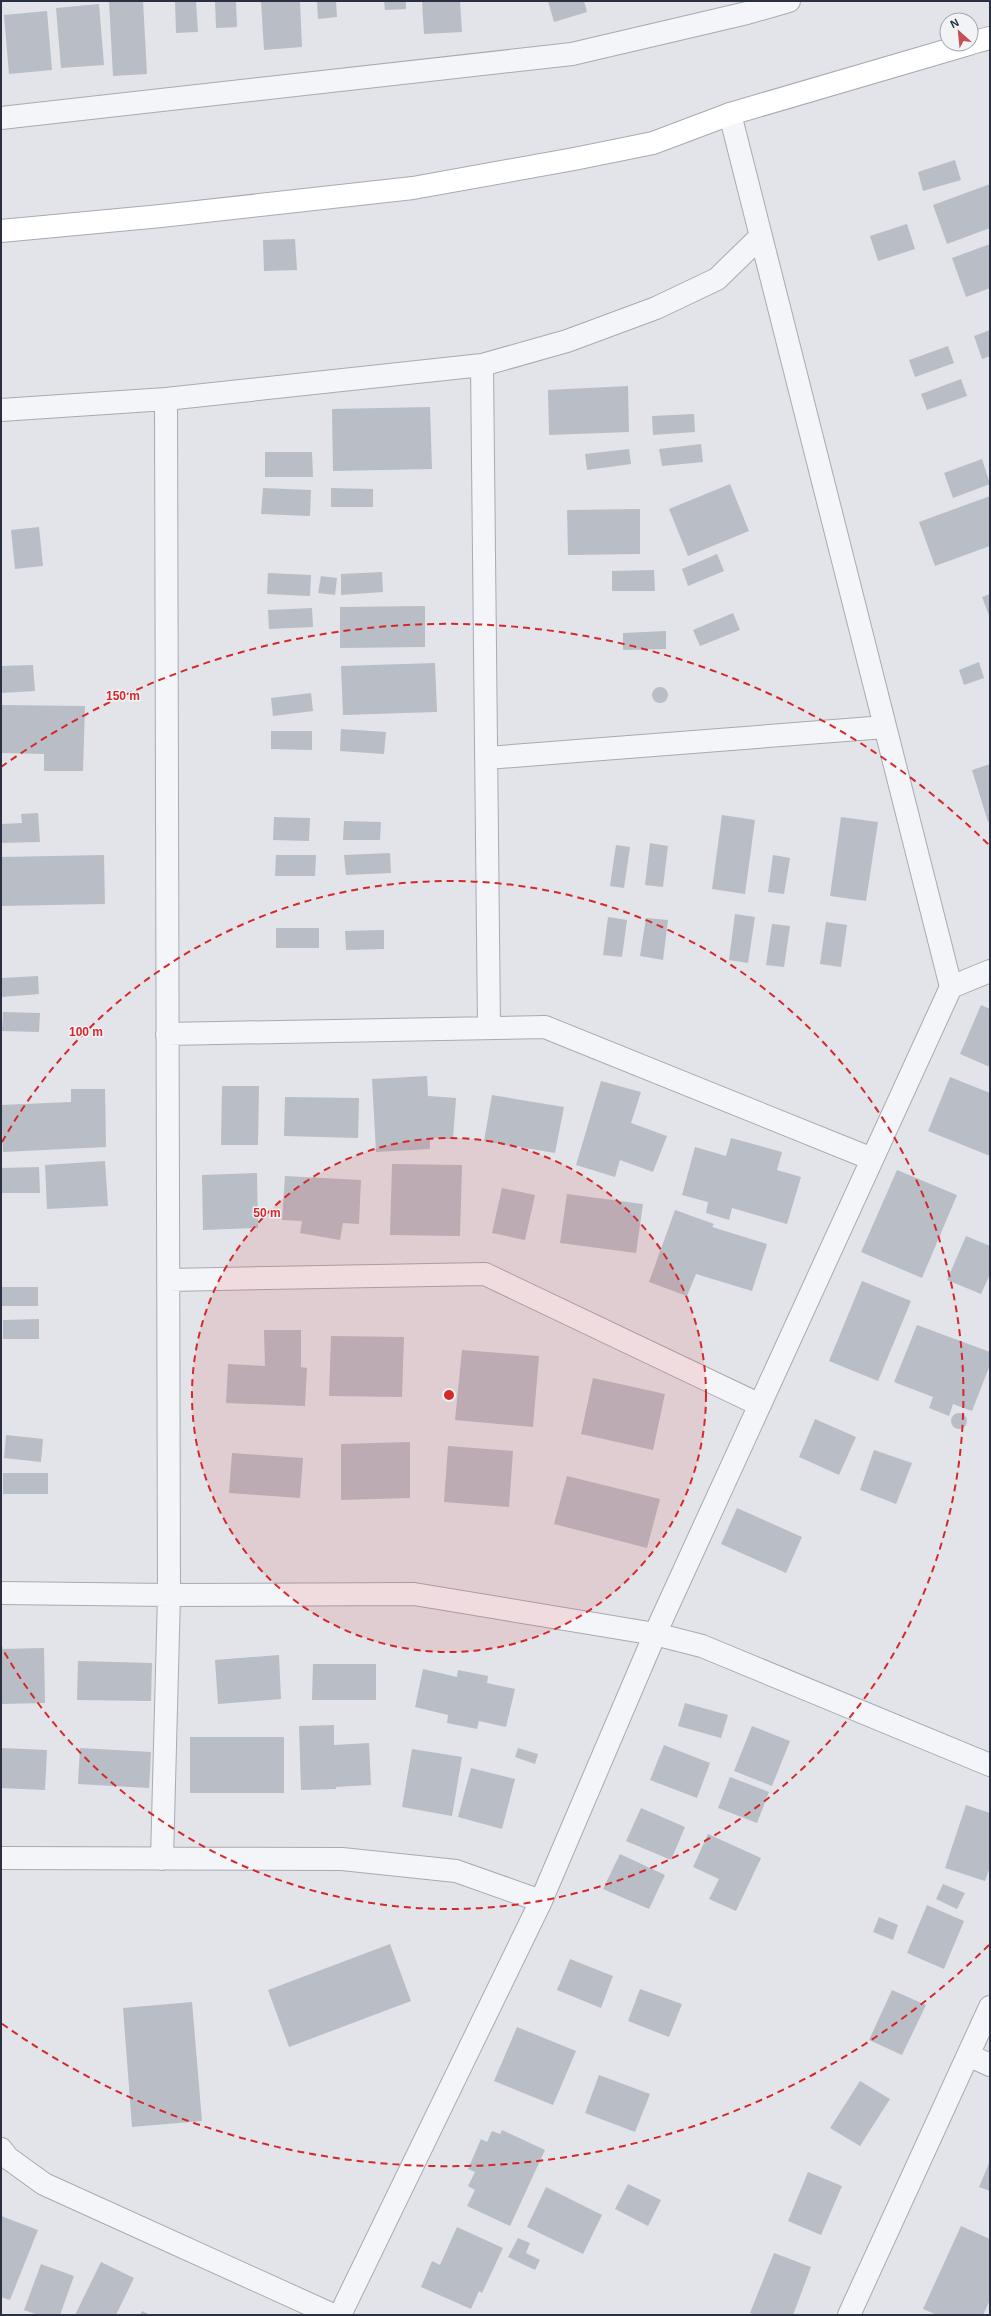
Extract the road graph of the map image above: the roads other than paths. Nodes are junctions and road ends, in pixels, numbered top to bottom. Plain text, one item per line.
1 (789, 1) edge
2 (745, 7) edge
3 (990, 38) edge
4 (979, 41) edge
5 (943, 52) edge
6 (730, 114) junction
7 (1, 118) edge
8 (1, 231) edge
9 (760, 237) junction
10 (482, 365) junction
11 (166, 399) junction
12 (1, 410) edge
13 (886, 727) junction
14 (487, 758) junction
15 (990, 971) edge
16 (951, 987) junction
17 (489, 1028) junction
18 (167, 1034) junction
19 (872, 1159) junction
20 (168, 1280) junction
21 (760, 1404) junction
22 (1, 1593) edge
23 (169, 1595) junction
24 (655, 1634) junction
25 (990, 1765) edge
26 (1, 1858) edge
27 (162, 1859) junction
28 (540, 1901) junction
29 (990, 2007) edge
30 (968, 2055) junction
31 (990, 2065) edge
32 (1, 2149) edge
33 (333, 2315) edge
34 (340, 2315) edge
35 (849, 2315) edge

1 - 2 street
2 - 7 street
3 - 4 street
5 - 6 street
6 - 8 street
6 - 9 street
9 - 10 street
9 - 13 street
10 - 11 street
10 - 14 street
11 - 12 street
11 - 18 street
13 - 14 street
13 - 16 street
14 - 17 street
15 - 16 street
16 - 19 street
17 - 18 street
17 - 19 street
18 - 20 street
19 - 21 street
20 - 21 street
20 - 23 street
21 - 24 street
22 - 23 street
23 - 24 street
23 - 27 street
24 - 25 street
24 - 28 street
26 - 27 street
27 - 28 street
28 - 34 street
29 - 30 street
30 - 31 street
30 - 35 street
32 - 33 street

